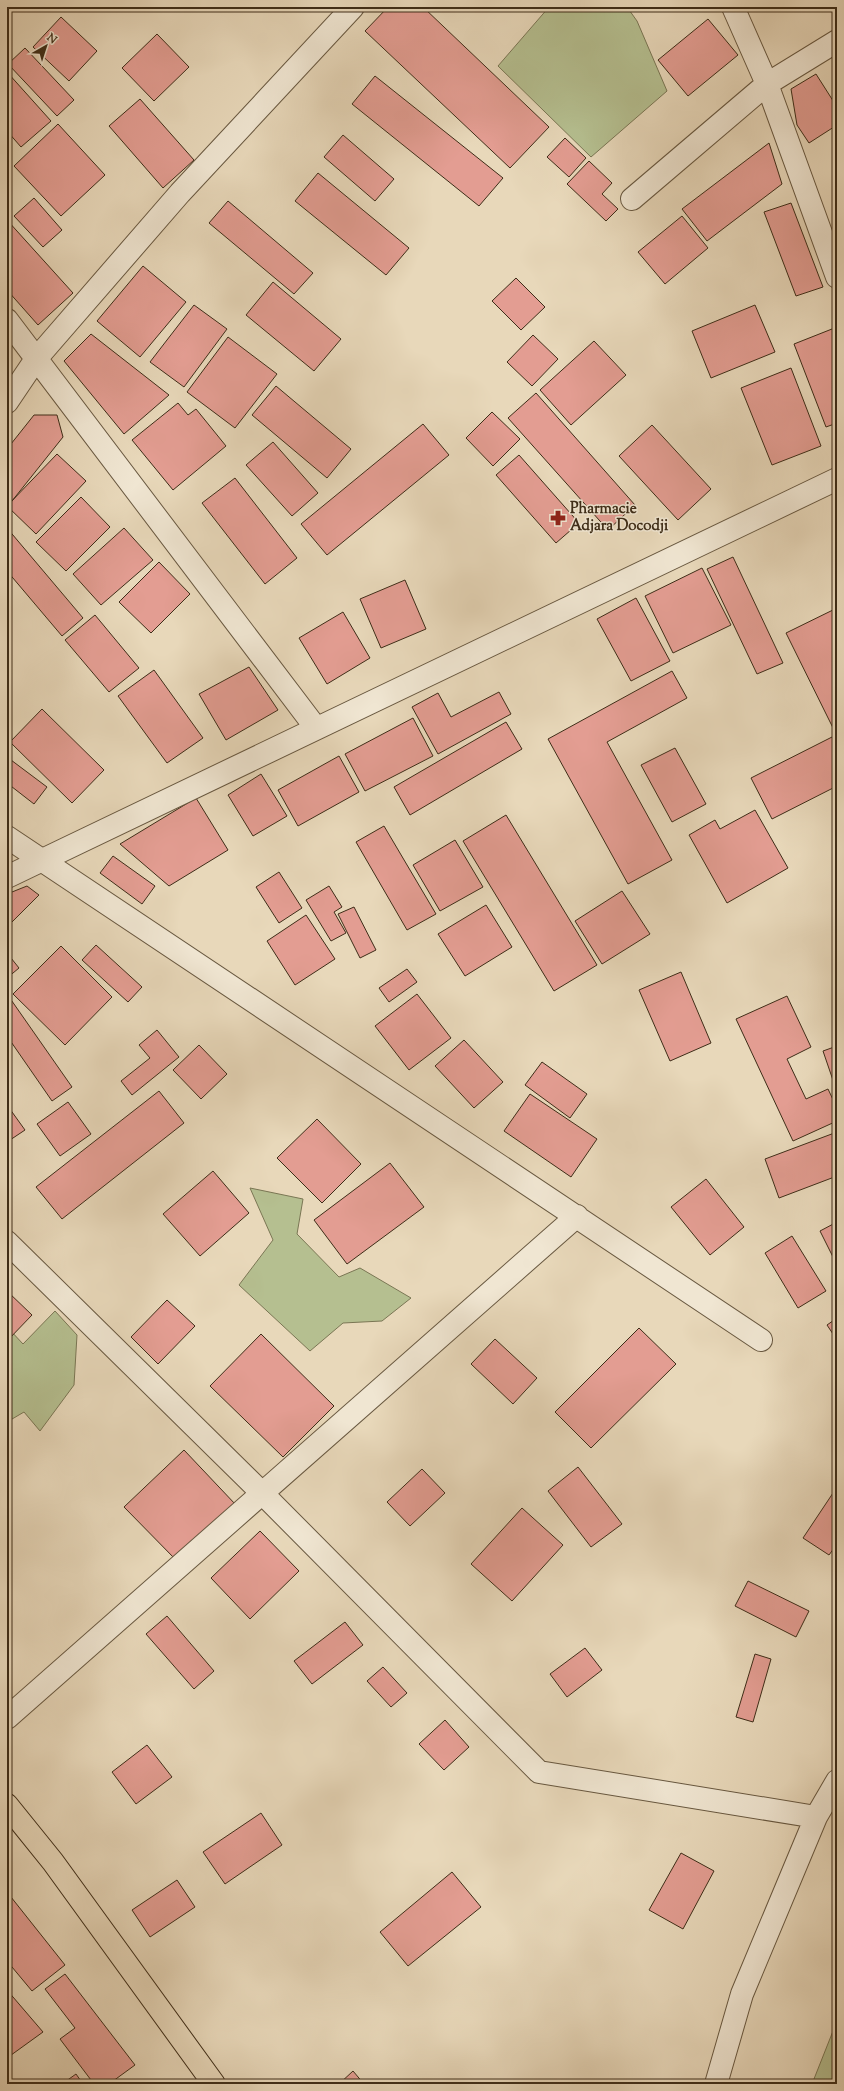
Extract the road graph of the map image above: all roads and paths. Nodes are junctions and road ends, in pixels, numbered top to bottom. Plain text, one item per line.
1 (353, 7) edge
2 (733, 7) edge
3 (837, 41) edge
4 (767, 84) junction
5 (632, 199) dead end
6 (837, 278) edge
7 (7, 320) edge
8 (36, 359) junction
9 (7, 402) edge
10 (837, 478) edge
11 (316, 728) junction
12 (7, 837) edge
13 (41, 861) junction
14 (7, 877) edge
15 (576, 1216) junction
16 (7, 1242) edge
17 (761, 1340) dead end
18 (262, 1493) junction
19 (7, 1718) edge
20 (837, 1781) edge
21 (7, 1805) edge
22 (816, 1817) junction
23 (214, 2084) edge
24 (716, 2084) edge

1 - 8 street
2 - 4 street
3 - 4 street
4 - 5 street
4 - 6 street
7 - 8 street
8 - 9 street
8 - 11 street
10 - 11 street
11 - 13 street
12 - 13 street
13 - 14 street
13 - 15 street
15 - 17 street
15 - 18 street
16 - 18 street
18 - 19 street
18 - 22 street
20 - 22 street
21 - 23 main road
22 - 24 street

